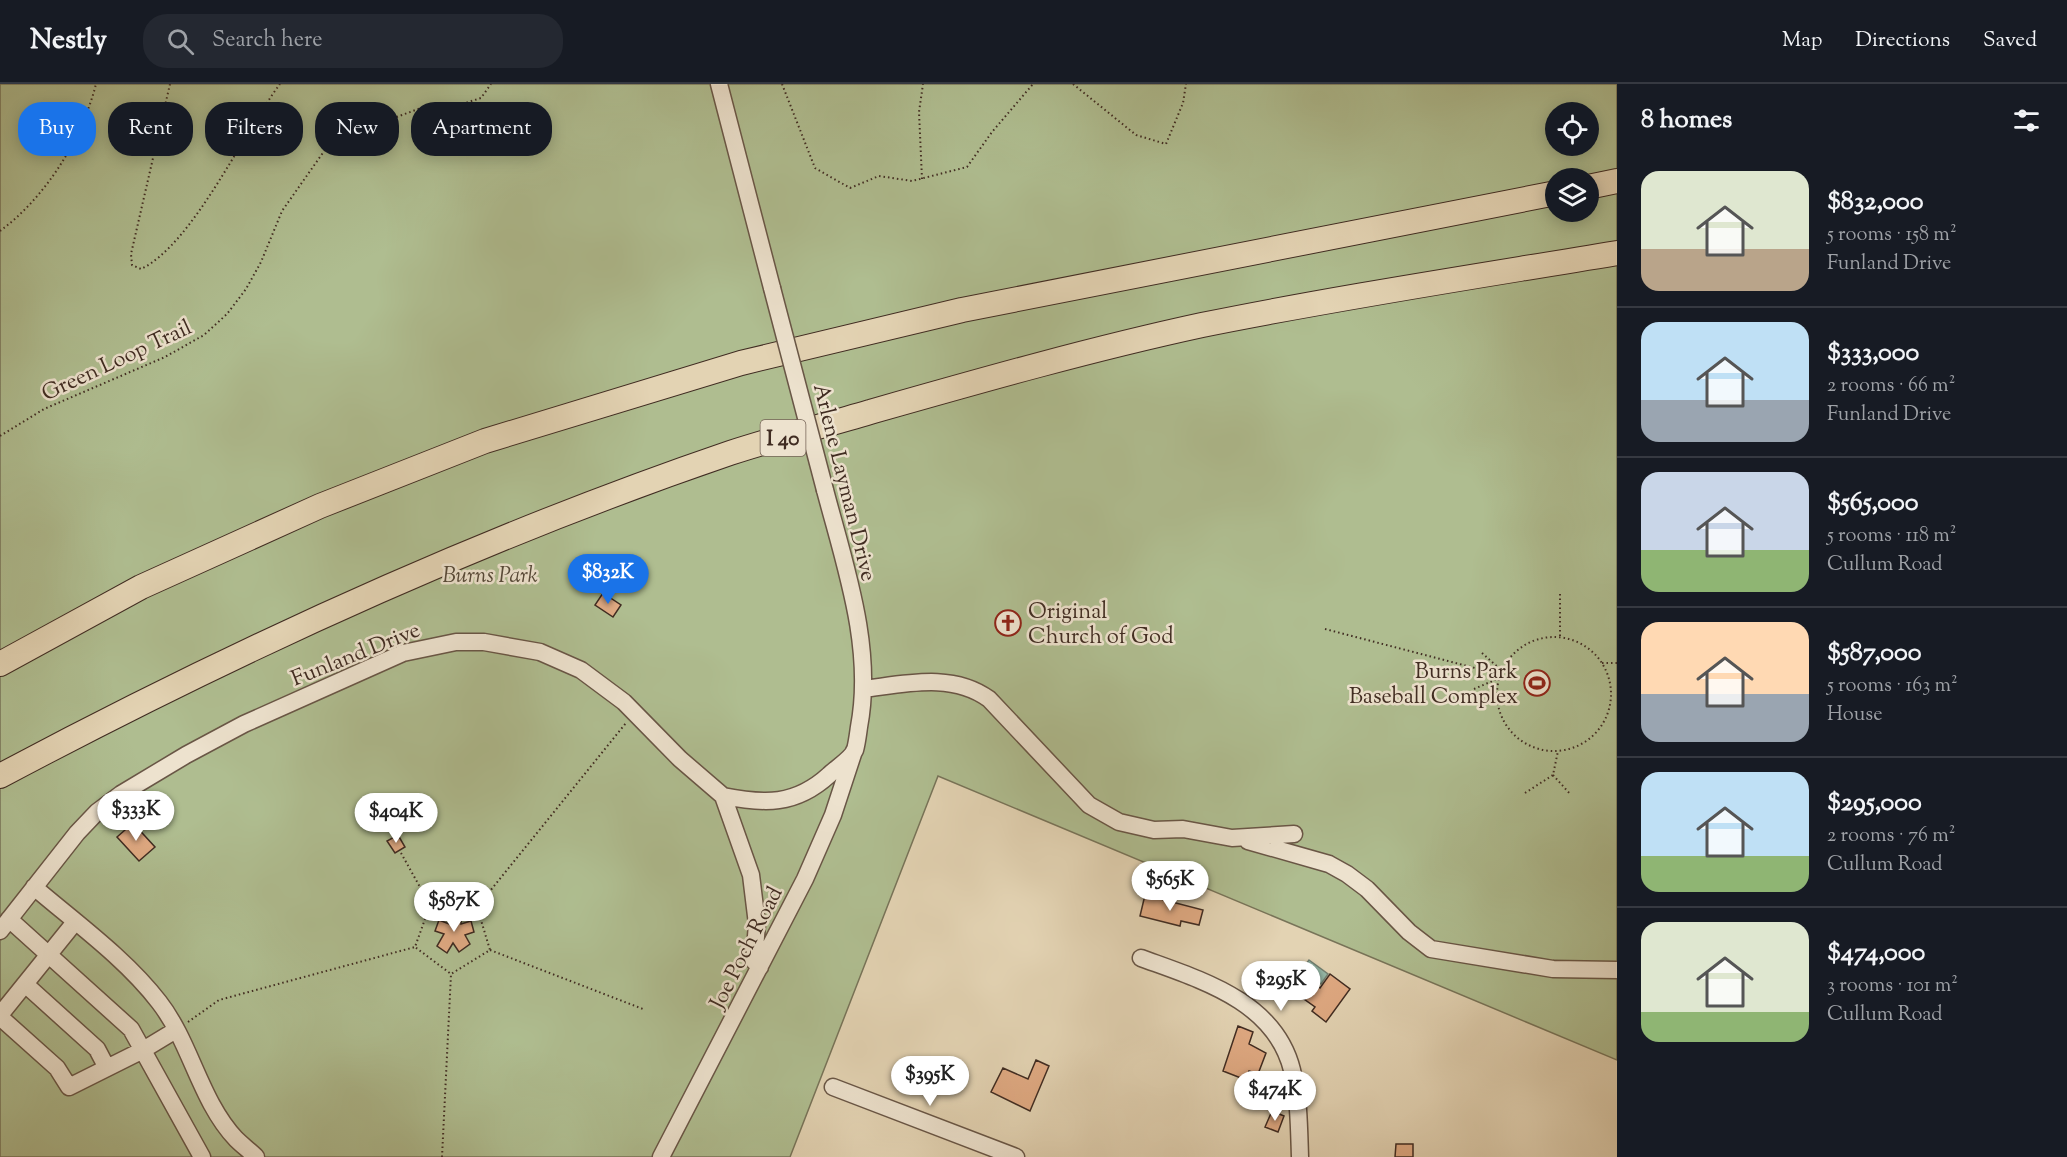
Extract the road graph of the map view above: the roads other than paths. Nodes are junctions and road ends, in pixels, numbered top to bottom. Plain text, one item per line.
1 (719, 84) edge
2 (1617, 181) edge
3 (1599, 185) edge
4 (1545, 195) edge
5 (1617, 254) edge
6 (0, 664) edge
7 (862, 690) junction
8 (854, 751) junction
9 (0, 776) edge
10 (723, 796) junction
11 (1294, 834) dead end
12 (1232, 838) junction
13 (34, 887) junction
14 (75, 922) junction
15 (5, 925) edge
16 (49, 954) junction
17 (1141, 958) dead end
18 (760, 967) junction
19 (1617, 970) edge
20 (25, 984) junction
21 (0, 1016) edge
22 (176, 1030) junction
23 (143, 1050) junction
24 (107, 1068) junction
25 (833, 1087) dead end
26 (202, 1157) edge
27 (256, 1157) edge
28 (660, 1157) edge
29 (1016, 1157) edge
30 (1300, 1157) edge

1 - 7 street, Arlene Layman Drive, bridge
2 - 3 highway
4 - 6 highway
5 - 9 highway, I 40
7 - 8 street, Arlene Layman Drive
7 - 12 street
8 - 10 street
8 - 18 street, Joe Poch Road
10 - 13 street, Funland Drive
10 - 18 street, Funland Drive
11 - 12 street
12 - 19 street
13 - 14 street
13 - 15 street, Funland Drive
14 - 16 street
14 - 22 street
15 - 16 street
16 - 20 street
16 - 23 street
17 - 30 street
18 - 28 street, Joe Poch Road
20 - 21 street
20 - 24 street
21 - 24 street
22 - 23 street
22 - 27 street
23 - 24 street
23 - 26 street
25 - 29 street

